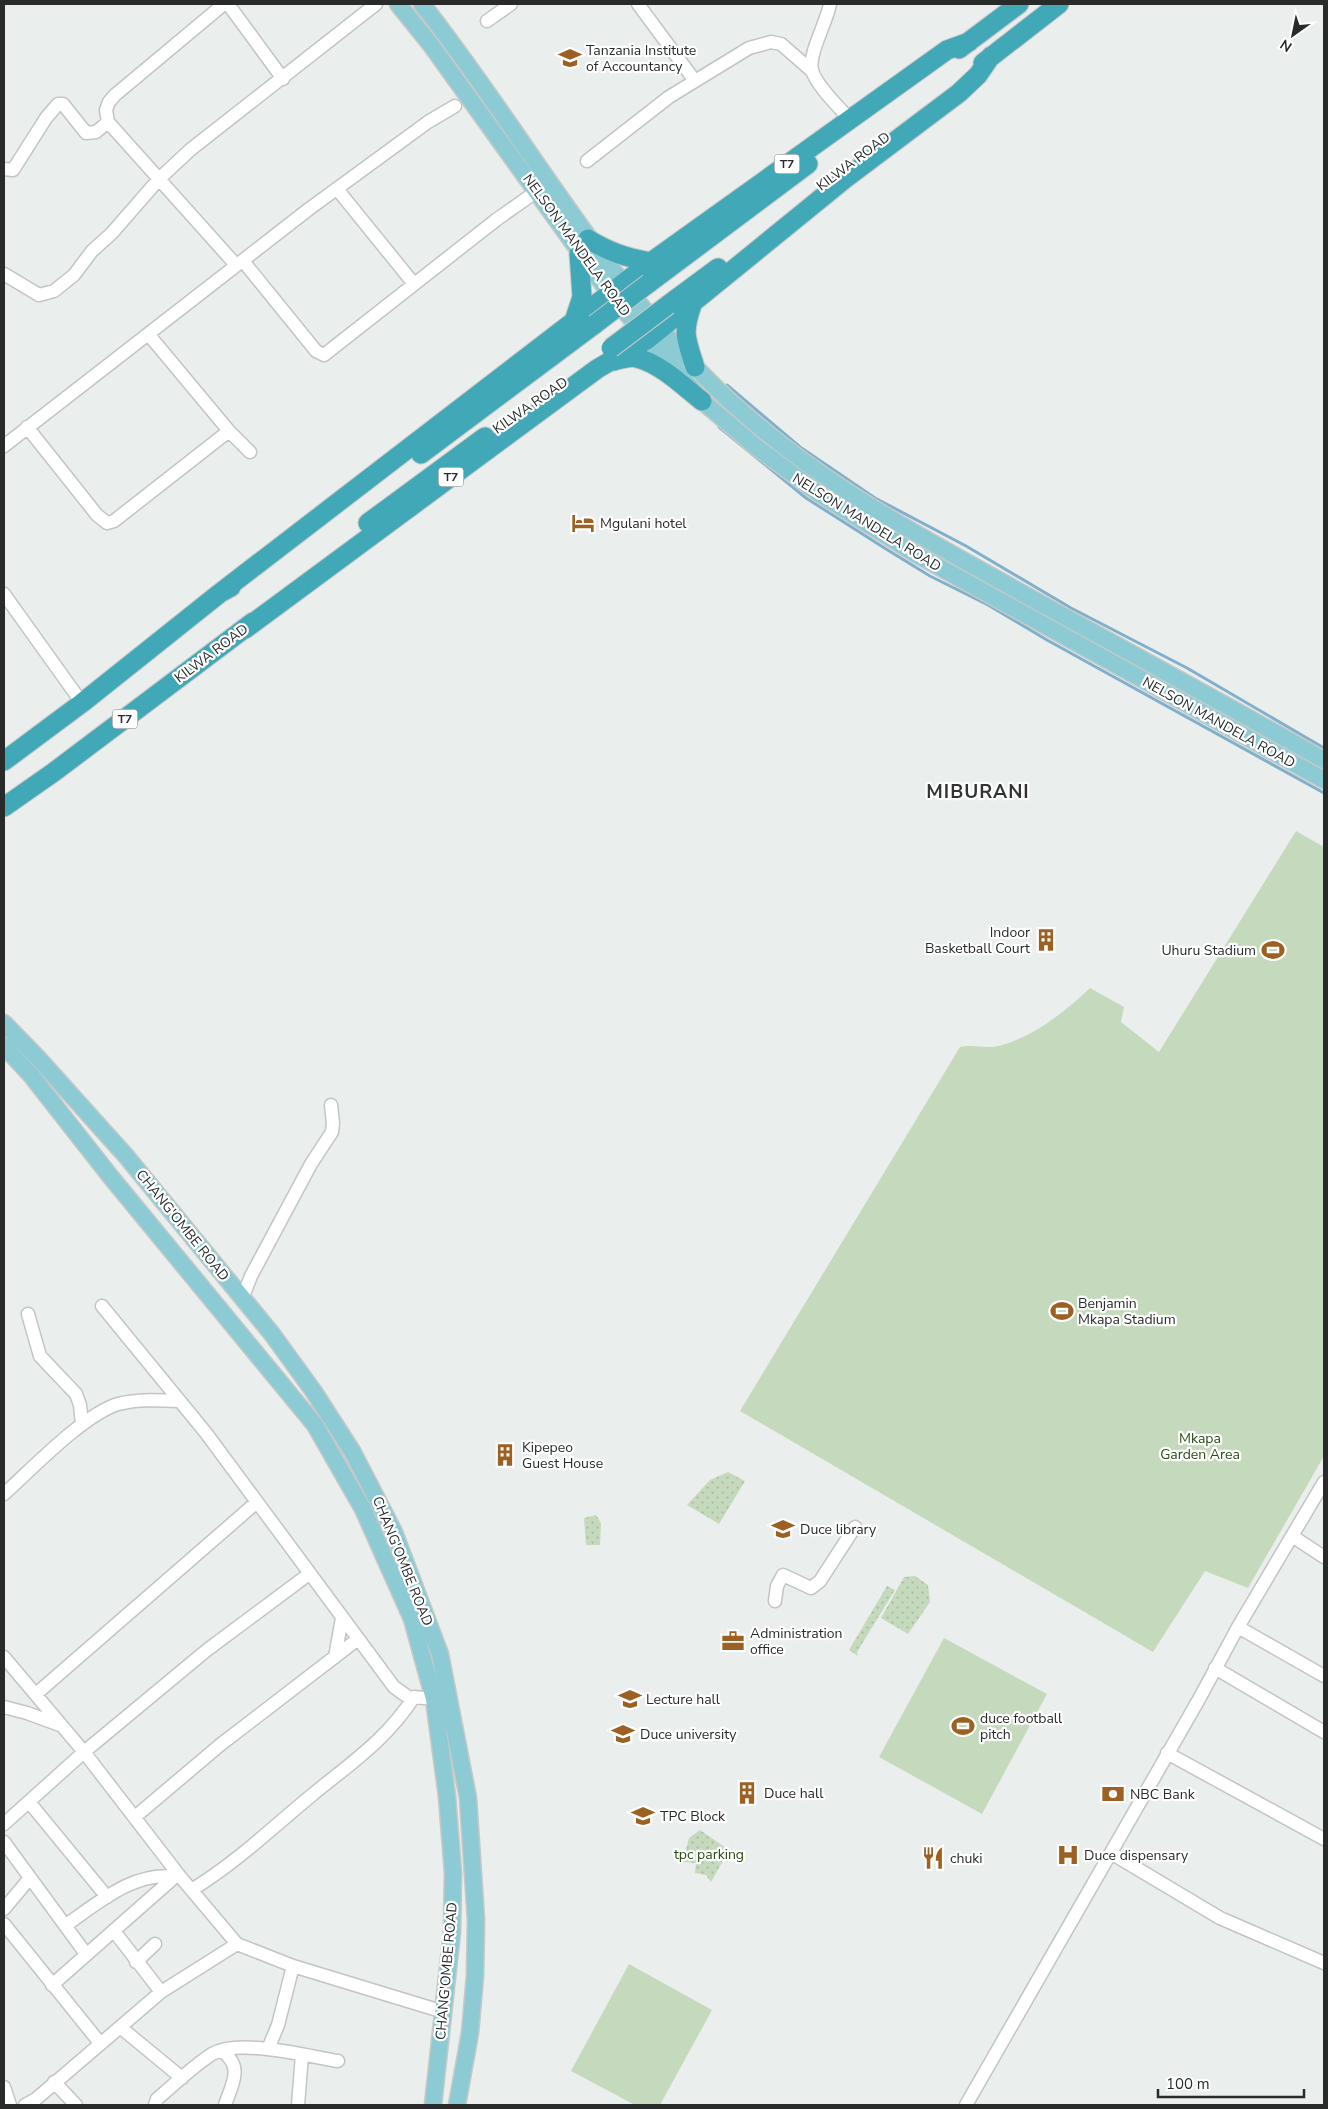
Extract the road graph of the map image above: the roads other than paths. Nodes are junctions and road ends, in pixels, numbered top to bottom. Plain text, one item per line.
1 (226, 4) edge
2 (376, 4) edge
3 (398, 4) edge
4 (422, 4) edge
5 (511, 4) edge
6 (638, 4) edge
7 (830, 4) edge
8 (1019, 4) edge
9 (1058, 4) edge
10 (487, 21) dead end
11 (969, 42) junction
12 (991, 56) junction
13 (812, 70) junction
14 (283, 79) junction
15 (696, 81) junction
16 (455, 106) dead end
17 (850, 120) junction
18 (108, 122) junction
19 (587, 161) dead end
20 (4, 169) edge
21 (159, 179) junction
22 (337, 189) junction
23 (537, 192) junction
24 (584, 246) junction
25 (651, 262) junction
26 (239, 263) junction
27 (4, 274) edge
28 (414, 284) junction
29 (616, 289) junction
30 (692, 305) junction
31 (574, 321) junction
32 (150, 334) junction
33 (654, 334) junction
34 (607, 356) junction
35 (695, 367) junction
36 (702, 401) junction
37 (28, 427) junction
38 (229, 431) junction
39 (4, 446) edge
40 (250, 452) dead end
41 (220, 593) junction
42 (4, 594) edge
43 (82, 703) junction
44 (5, 758) edge
45 (1324, 760) edge
46 (1324, 780) edge
47 (4, 807) edge
48 (4, 1023) edge
49 (4, 1046) edge
50 (331, 1105) dead end
51 (242, 1298) junction
52 (102, 1306) dead end
53 (28, 1314) dead end
54 (179, 1401) junction
55 (82, 1424) junction
56 (1324, 1482) edge
57 (4, 1494) edge
58 (257, 1502) junction
59 (855, 1527) dead end
60 (1292, 1536) junction
61 (1324, 1557) edge
62 (308, 1574) junction
63 (775, 1600) dead end
64 (342, 1618) junction
65 (1238, 1627) junction
66 (358, 1639) junction
67 (4, 1657) edge
68 (334, 1658) junction
69 (1215, 1668) junction
70 (1324, 1676) edge
71 (36, 1694) junction
72 (414, 1697) junction
73 (434, 1699) junction
74 (4, 1707) edge
75 (62, 1726) junction
76 (1324, 1732) edge
77 (84, 1752) junction
78 (1167, 1753) junction
79 (29, 1802) junction
80 (136, 1816) junction
81 (4, 1824) edge
82 (1324, 1839) edge
83 (4, 1842) edge
84 (1111, 1853) junction
85 (177, 1875) junction
86 (30, 1878) junction
87 (193, 1889) junction
88 (106, 1897) junction
89 (4, 1909) edge
90 (4, 1924) edge
91 (66, 1925) junction
92 (114, 1931) junction
93 (155, 1944) dead end
94 (237, 1944) junction
95 (86, 1954) junction
96 (136, 1962) junction
97 (1324, 1963) edge
98 (293, 1966) junction
99 (52, 1985) junction
100 (161, 1992) junction
101 (444, 2012) junction
102 (120, 2027) junction
103 (100, 2043) junction
104 (268, 2049) junction
105 (222, 2051) junction
106 (302, 2056) junction
107 (338, 2061) dead end
108 (182, 2078) junction
109 (54, 2082) junction
110 (4, 2087) edge
111 (10, 2105) edge
112 (24, 2105) edge
113 (76, 2105) edge
114 (155, 2105) edge
115 (225, 2105) edge
116 (298, 2105) edge
117 (433, 2105) edge
118 (457, 2105) edge
119 (966, 2105) edge

1 - 14 street
1 - 18 street
2 - 14 street
3 - 23 main road, NELSON MANDELA ROAD
4 - 24 main road, NELSON MANDELA ROAD
5 - 10 street
6 - 15 street
7 - 13 street
8 - 11 highway, KILWA ROAD / T7
9 - 12 highway, KILWA ROAD / T7
11 - 17 highway, T7
11 - 41 highway, KILWA ROAD / T7, bridge
12 - 30 highway, T7
12 - 34 highway, KILWA ROAD / T7, bridge
13 - 15 street
13 - 17 street
14 - 21 street
15 - 19 street
16 - 22 street
17 - 25 highway, T7
18 - 20 street
18 - 21 street
21 - 26 street
21 - 27 street
22 - 26 street
22 - 28 street
23 - 24 main road, NELSON MANDELA ROAD
23 - 28 street
24 - 25 highway
24 - 29 main road, NELSON MANDELA ROAD
24 - 31 highway
25 - 29 highway, T7
26 - 28 street
26 - 32 street
29 - 31 highway, T7
29 - 33 main road, NELSON MANDELA ROAD
30 - 33 highway, T7
30 - 35 highway
31 - 41 highway, T7
32 - 37 street
32 - 38 street
33 - 34 highway, T7
33 - 35 main road, NELSON MANDELA ROAD
33 - 36 main road, NELSON MANDELA ROAD
34 - 36 highway
34 - 47 highway, KILWA ROAD / T7
35 - 45 main road, NELSON MANDELA ROAD
36 - 46 main road, NELSON MANDELA ROAD
37 - 38 street
37 - 39 street
38 - 40 street
41 - 43 highway, KILWA ROAD / T7
42 - 43 street
43 - 44 highway, KILWA ROAD / T7
48 - 51 main road, CHANG'OMBE ROAD
49 - 73 main road, CHANG'OMBE ROAD
50 - 51 street
51 - 118 main road, CHANG'OMBE ROAD
52 - 54 street
53 - 55 street
54 - 55 street
54 - 58 street
55 - 57 street
56 - 60 street
58 - 62 street
58 - 71 street
59 - 63 street
60 - 61 street
60 - 65 street
62 - 64 street
62 - 77 street
64 - 66 street
64 - 68 street
65 - 69 street
65 - 70 street
66 - 68 street
66 - 72 street
67 - 71 street
68 - 80 street
69 - 76 street
69 - 78 street
71 - 75 street
72 - 73 street
72 - 87 street
73 - 101 main road, CHANG'OMBE ROAD
74 - 75 street
75 - 77 street
77 - 79 street
77 - 80 street
78 - 82 street
78 - 84 street
79 - 81 street
79 - 88 street
80 - 85 street
83 - 86 street
84 - 97 street
84 - 119 street
85 - 87 street
85 - 88 street
85 - 92 street
86 - 89 street
86 - 91 street
87 - 94 street
88 - 91 street
90 - 99 street
91 - 95 street
92 - 95 street
92 - 96 street
93 - 96 street
94 - 98 street
94 - 100 street
95 - 99 street
96 - 100 street
98 - 101 street
98 - 104 street
99 - 103 street
100 - 102 street
101 - 117 main road, CHANG'OMBE ROAD
102 - 103 street
102 - 108 street
103 - 109 street
104 - 105 street
104 - 106 street
105 - 108 street
105 - 115 street
106 - 107 street
106 - 116 street
108 - 114 street
109 - 112 street
109 - 113 street
110 - 111 street

